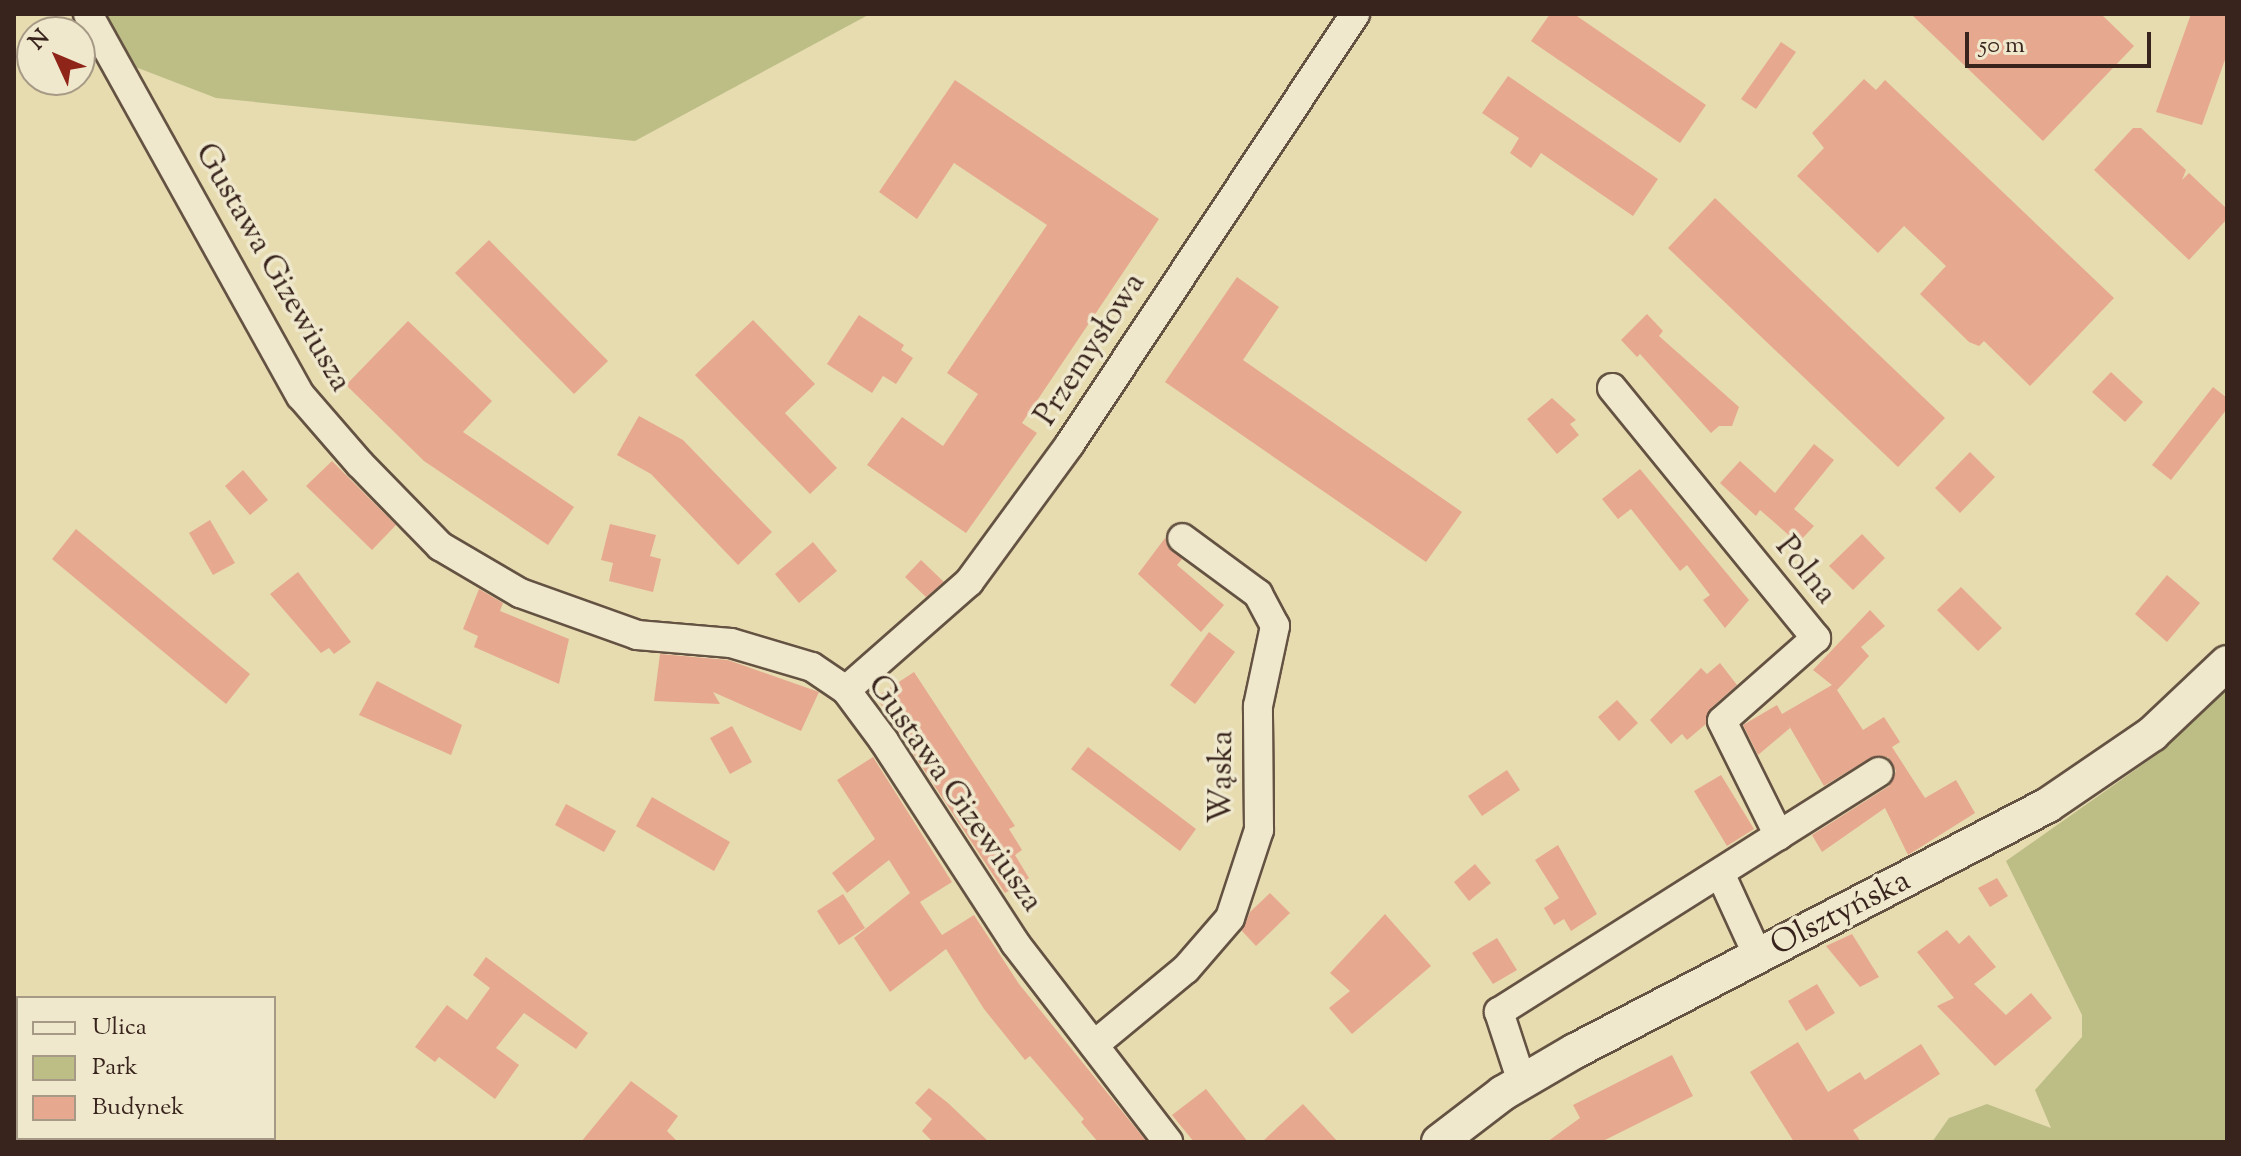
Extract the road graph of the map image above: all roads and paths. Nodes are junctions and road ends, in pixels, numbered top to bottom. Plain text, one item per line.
1 (88, 14) edge
2 (1355, 14) edge
3 (1612, 388) dead end
4 (1182, 538) dead end
5 (2227, 663) edge
6 (846, 690) junction
7 (1879, 772) dead end
8 (1779, 836) junction
9 (1720, 873) junction
10 (1758, 956) junction
11 (1094, 1045) junction
12 (1522, 1082) junction
13 (1168, 1142) edge
14 (1439, 1142) edge

1 - 6 street, Gustawa Gizewiusza
2 - 6 street, Przemysłowa
3 - 8 street, Polna
4 - 11 street, Wąska
5 - 10 street, Olsztyńska
6 - 11 street, Gustawa Gizewiusza
7 - 8 street
8 - 9 street
9 - 10 street
9 - 12 street
10 - 12 street, Olsztyńska
11 - 13 street, Gustawa Gizewiusza
12 - 14 street, Olsztyńska

